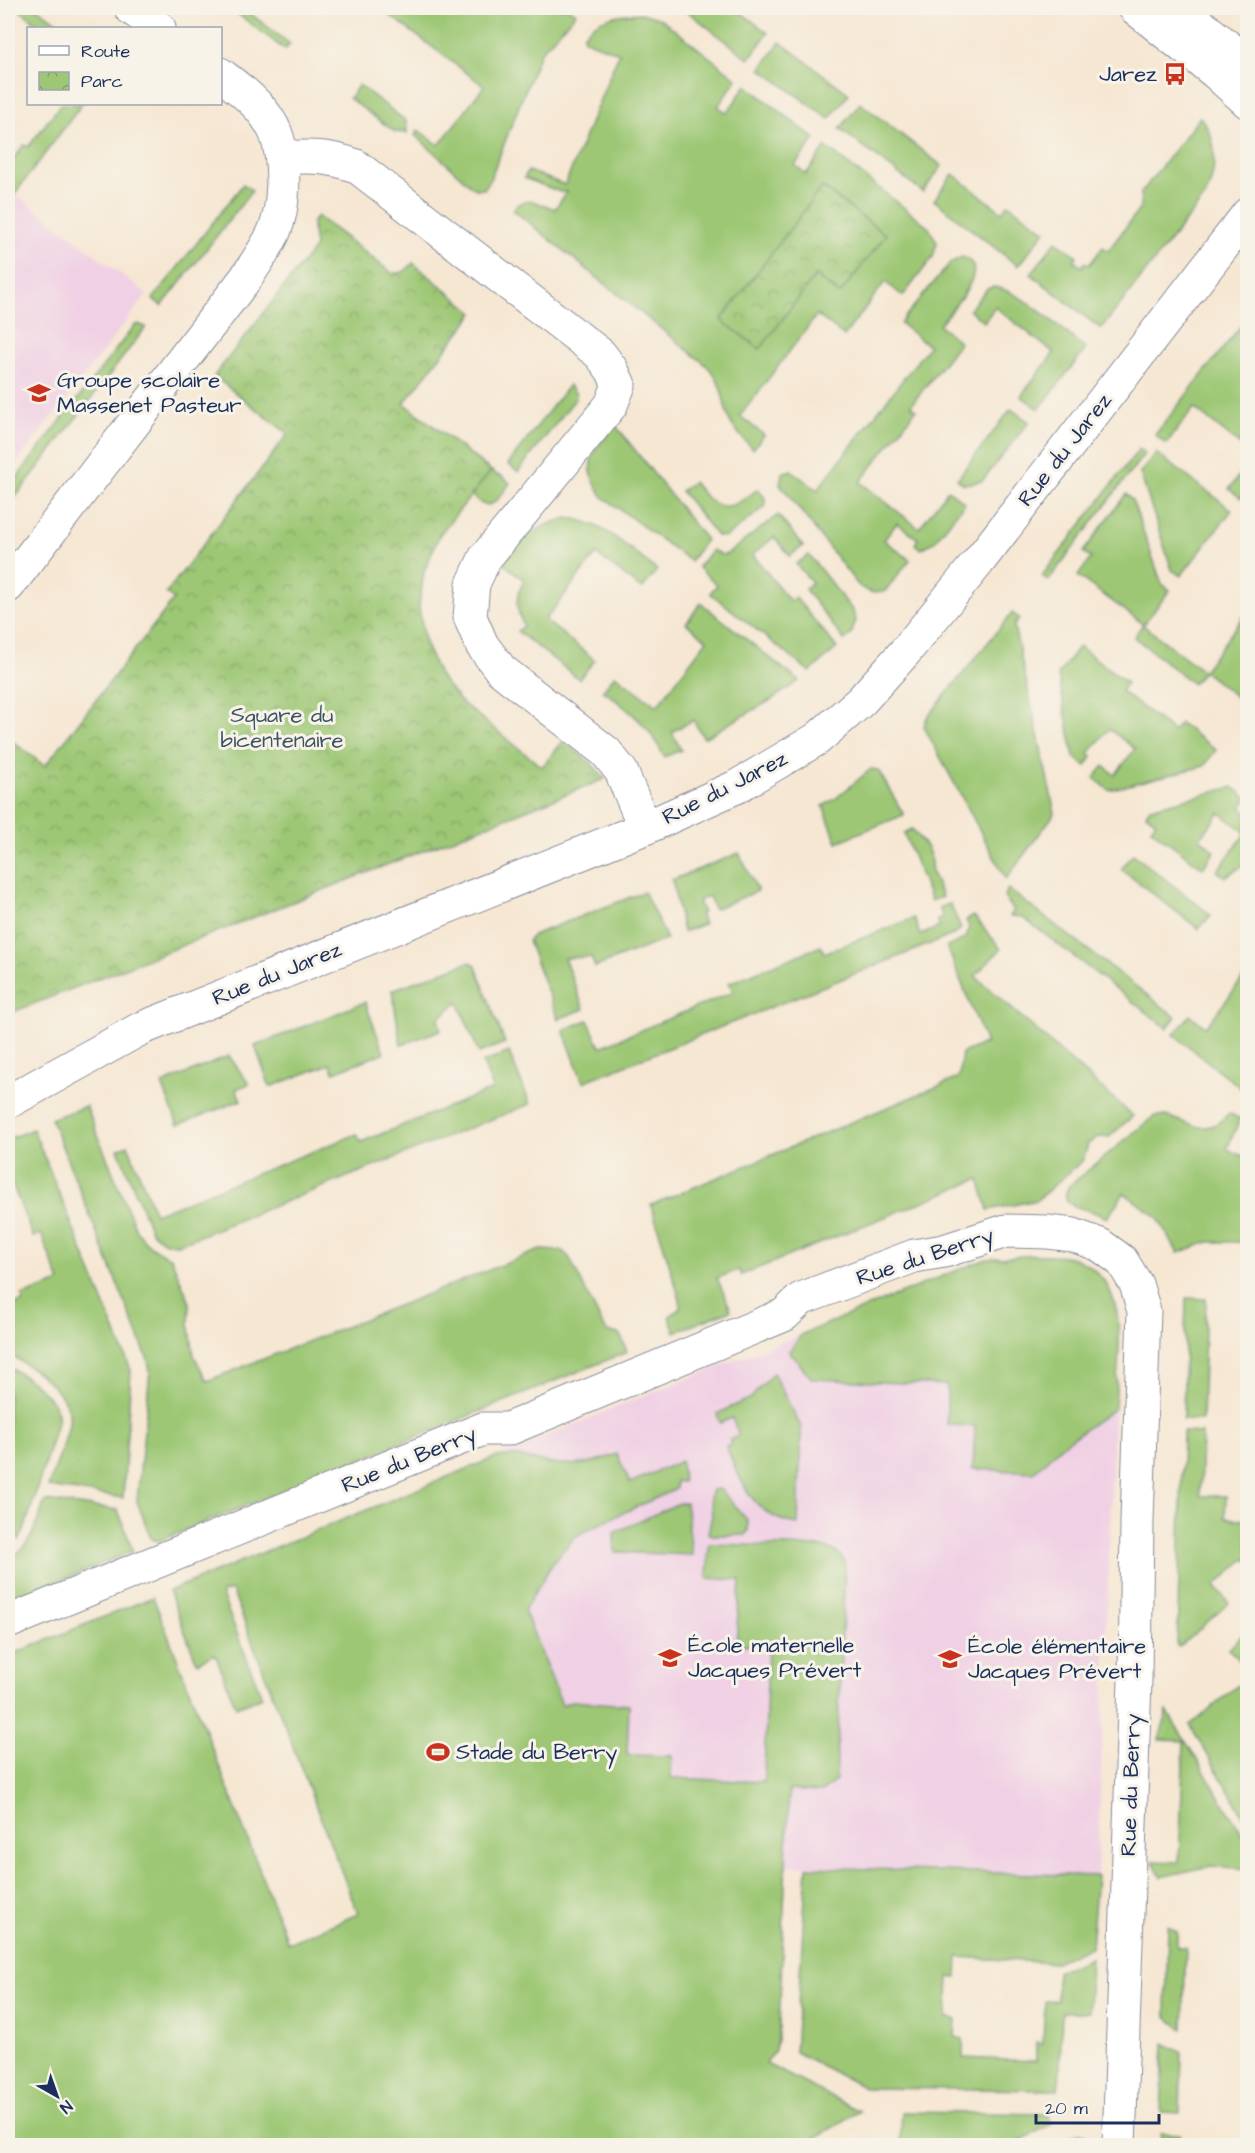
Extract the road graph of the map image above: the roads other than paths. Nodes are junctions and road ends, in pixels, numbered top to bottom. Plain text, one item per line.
1 (131, 8) edge
2 (1135, 8) edge
3 (1179, 8) edge
4 (158, 27) edge
5 (1248, 63) edge
6 (222, 76) edge
7 (1248, 102) edge
8 (282, 158) junction
9 (1248, 214) edge
10 (8, 586) edge
11 (645, 828) junction
12 (8, 1102) edge
13 (8, 1622) edge
14 (1119, 2145) edge

1 - 4 street
2 - 7 street
3 - 5 street
6 - 8 street
8 - 10 street
8 - 11 street
9 - 11 street, Rue du Jarez
11 - 12 street, Rue du Jarez
13 - 14 street, Rue du Berry

